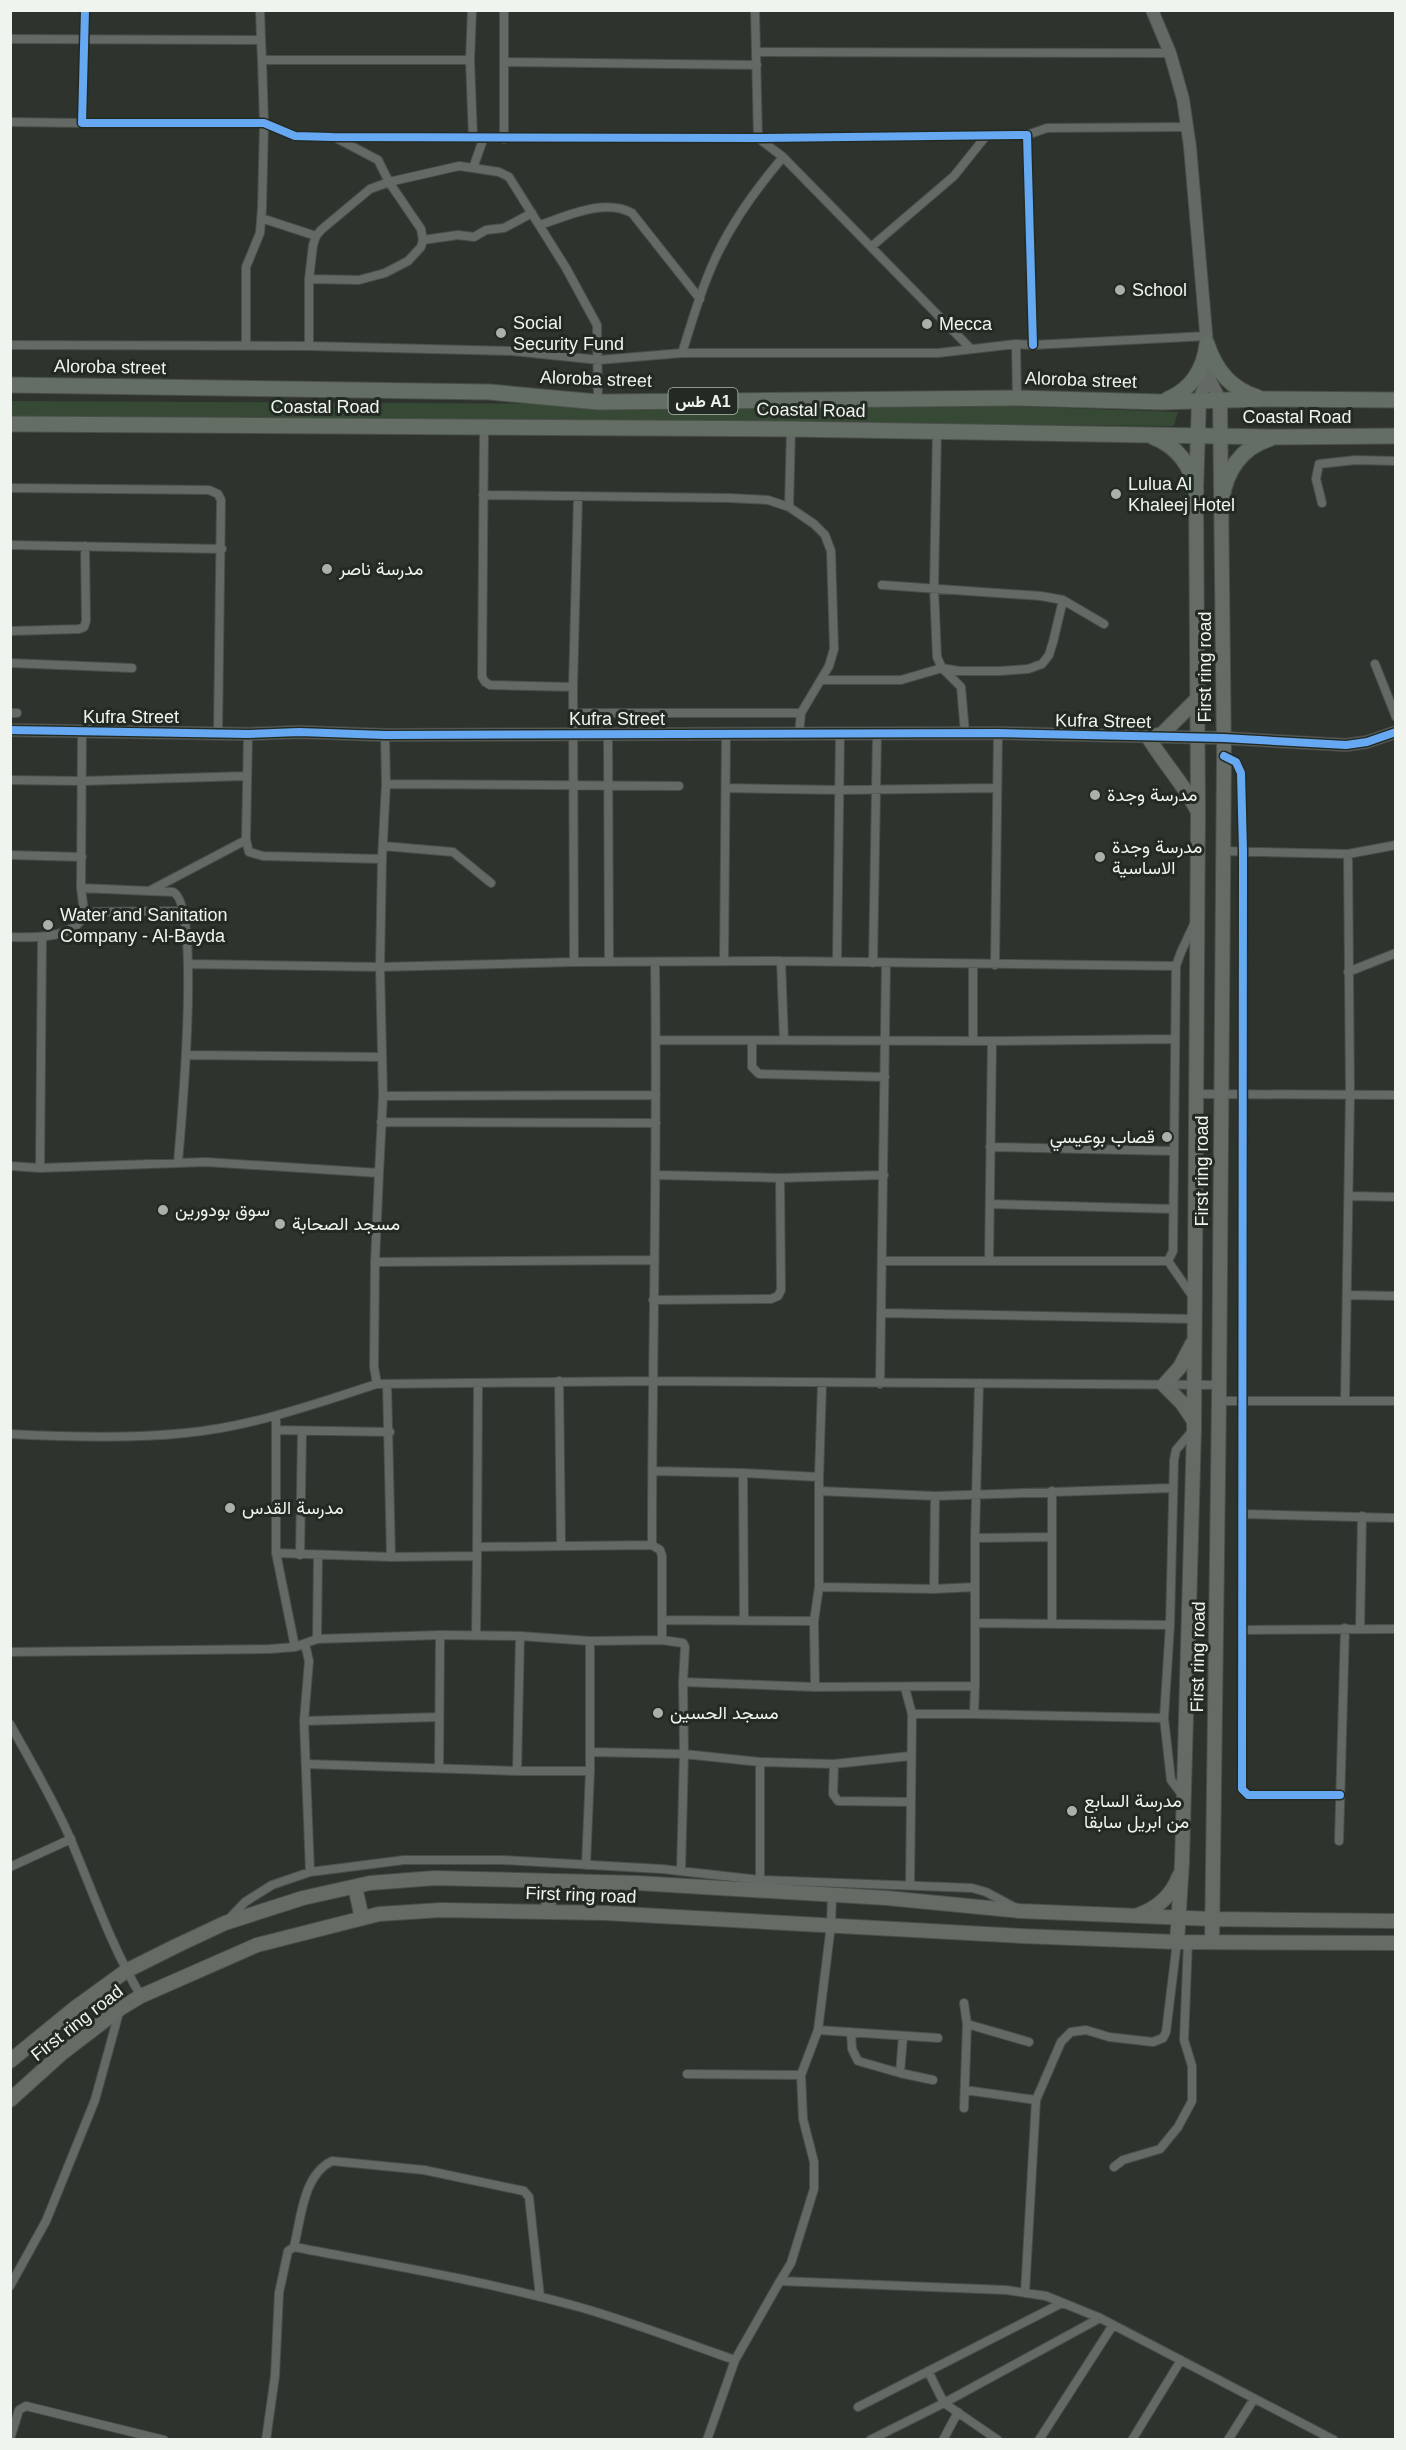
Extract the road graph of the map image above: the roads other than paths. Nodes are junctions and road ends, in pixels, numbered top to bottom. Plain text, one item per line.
1 (85, 10) edge
2 (260, 10) edge
3 (472, 10) edge
4 (504, 10) edge
5 (756, 10) edge
6 (1152, 10) edge
7 (10, 39) edge
8 (261, 40) junction
9 (84, 41) junction
10 (756, 52) junction
11 (1170, 53) junction
12 (262, 60) junction
13 (470, 60) junction
14 (504, 62) junction
15 (757, 65) junction
16 (10, 122) edge
17 (82, 123) junction
18 (264, 123) junction
19 (1186, 127) junction
20 (1027, 135) junction
21 (986, 136) junction
22 (332, 137) junction
23 (473, 138) junction
24 (484, 138) junction
25 (758, 138) junction
26 (504, 139) junction
27 (783, 157) junction
28 (473, 168) junction
29 (389, 182) junction
30 (532, 213) junction
31 (261, 218) junction
32 (540, 225) junction
33 (316, 236) junction
34 (423, 240) junction
35 (871, 247) junction
36 (309, 279) junction
37 (700, 299) junction
38 (1207, 340) junction
39 (1016, 344) junction
40 (10, 345) edge
41 (1033, 345) junction
42 (246, 346) junction
43 (309, 346) junction
44 (971, 349) junction
45 (682, 353) junction
46 (599, 360) junction
47 (1208, 376) junction
48 (10, 385) edge
49 (1017, 398) junction
50 (1263, 399) junction
51 (1199, 400) junction
52 (1220, 400) junction
53 (1395, 400) edge
54 (598, 402) junction
55 (1162, 402) junction
56 (10, 424) edge
57 (484, 428) junction
58 (791, 429) junction
59 (937, 431) junction
60 (1148, 435) junction
61 (1199, 435) junction
62 (1220, 436) junction
63 (1395, 436) edge
64 (1276, 437) junction
65 (1395, 461) edge
66 (10, 488) edge
67 (1196, 491) junction
68 (483, 495) junction
69 (578, 496) junction
70 (1222, 499) junction
71 (1322, 503) dead end
72 (789, 507) junction
73 (10, 545) edge
74 (85, 546) junction
75 (222, 549) junction
76 (882, 585) dead end
77 (934, 588) junction
78 (1063, 600) junction
79 (1104, 624) dead end
80 (12, 631) edge
81 (10, 663) edge
82 (1375, 664) dead end
83 (132, 668) dead end
84 (942, 668) junction
85 (821, 680) junction
86 (573, 687) junction
87 (1197, 699) junction
88 (574, 713) junction
89 (801, 713) junction
90 (1395, 714) edge
91 (10, 730) edge
92 (82, 731) junction
93 (218, 732) junction
94 (1395, 732) edge
95 (998, 733) junction
96 (248, 734) junction
97 (726, 734) junction
98 (799, 734) junction
99 (840, 734) junction
100 (878, 734) junction
101 (965, 734) junction
102 (385, 735) junction
103 (573, 735) junction
104 (608, 735) junction
105 (1148, 736) junction
106 (1197, 738) junction
107 (1224, 738) junction
108 (1224, 756) junction
109 (246, 776) junction
110 (10, 780) edge
111 (82, 781) junction
112 (386, 784) junction
113 (608, 785) junction
114 (574, 786) junction
115 (679, 786) dead end
116 (726, 788) junction
117 (997, 788) junction
118 (840, 790) junction
119 (876, 790) junction
120 (1198, 812) junction
121 (246, 840) junction
122 (1395, 845) edge
123 (383, 846) junction
124 (1222, 851) junction
125 (1243, 851) junction
126 (1348, 854) junction
127 (10, 855) edge
128 (82, 857) junction
129 (382, 859) junction
130 (491, 883) dead end
131 (81, 888) junction
132 (151, 890) junction
133 (184, 911) junction
134 (84, 912) junction
135 (1197, 919) junction
136 (10, 937) edge
137 (42, 939) junction
138 (1395, 953) edge
139 (609, 961) junction
140 (724, 961) junction
141 (781, 961) junction
142 (574, 962) junction
143 (655, 962) junction
144 (837, 962) junction
145 (873, 963) junction
146 (886, 963) junction
147 (188, 964) junction
148 (973, 965) junction
149 (994, 965) junction
150 (1176, 966) junction
151 (380, 967) junction
152 (1348, 972) junction
153 (1174, 1039) junction
154 (656, 1040) junction
155 (752, 1040) junction
156 (784, 1040) junction
157 (884, 1040) junction
158 (973, 1041) junction
159 (992, 1041) junction
160 (188, 1054) junction
161 (381, 1057) junction
162 (885, 1077) junction
163 (1221, 1094) junction
164 (1243, 1094) junction
165 (656, 1095) junction
166 (1196, 1095) junction
167 (1350, 1095) junction
168 (1395, 1095) edge
169 (383, 1096) junction
170 (381, 1122) junction
171 (656, 1124) junction
172 (990, 1147) junction
173 (1173, 1151) junction
174 (178, 1162) junction
175 (10, 1166) edge
176 (40, 1168) junction
177 (379, 1173) junction
178 (656, 1174) junction
179 (884, 1175) junction
180 (780, 1178) junction
181 (1349, 1196) junction
182 (1395, 1197) edge
183 (990, 1204) junction
184 (1173, 1209) junction
185 (653, 1260) junction
186 (884, 1261) junction
187 (989, 1261) junction
188 (1168, 1261) junction
189 (375, 1262) junction
190 (1347, 1295) junction
191 (1395, 1296) edge
192 (1194, 1298) junction
193 (653, 1299) junction
194 (883, 1313) junction
195 (1194, 1318) junction
196 (1194, 1340) junction
197 (559, 1381) junction
198 (651, 1381) junction
199 (387, 1383) junction
200 (478, 1383) junction
201 (822, 1383) junction
202 (979, 1383) junction
203 (377, 1384) junction
204 (880, 1384) junction
205 (1164, 1385) junction
206 (1193, 1385) junction
207 (1219, 1385) junction
208 (1219, 1401) junction
209 (1242, 1401) junction
210 (1346, 1401) junction
211 (1395, 1401) edge
212 (276, 1416) junction
213 (1194, 1425) junction
214 (276, 1430) junction
215 (302, 1431) junction
216 (390, 1431) junction
217 (10, 1434) edge
218 (652, 1471) junction
219 (743, 1473) junction
220 (819, 1477) junction
221 (1172, 1488) junction
222 (819, 1491) junction
223 (1052, 1491) junction
224 (977, 1494) junction
225 (935, 1496) junction
226 (1242, 1514) junction
227 (1362, 1516) junction
228 (1395, 1518) edge
229 (1052, 1537) junction
230 (975, 1538) junction
231 (561, 1544) junction
232 (652, 1545) junction
233 (477, 1551) junction
234 (276, 1553) junction
235 (300, 1555) junction
236 (318, 1555) junction
237 (391, 1557) junction
238 (819, 1587) junction
239 (975, 1587) junction
240 (934, 1588) junction
241 (662, 1620) junction
242 (744, 1621) junction
243 (814, 1621) junction
244 (976, 1623) junction
245 (1052, 1624) junction
246 (1170, 1625) junction
247 (1345, 1628) junction
248 (1360, 1629) junction
249 (1395, 1629) edge
250 (1242, 1630) junction
251 (440, 1635) junction
252 (476, 1635) junction
253 (520, 1636) junction
254 (317, 1639) junction
255 (590, 1641) junction
256 (662, 1641) junction
257 (304, 1644) junction
258 (295, 1647) junction
259 (10, 1652) edge
260 (683, 1682) junction
261 (975, 1686) junction
262 (815, 1687) junction
263 (905, 1688) junction
264 (912, 1714) junction
265 (974, 1714) junction
266 (439, 1717) junction
267 (1164, 1718) junction
268 (304, 1721) junction
269 (10, 1724) edge
270 (590, 1752) junction
271 (684, 1754) junction
272 (910, 1756) junction
273 (760, 1762) junction
274 (306, 1764) junction
275 (834, 1764) junction
276 (439, 1767) junction
277 (517, 1771) junction
278 (590, 1771) junction
279 (1340, 1795) junction
280 (1184, 1796) junction
281 (911, 1802) junction
282 (71, 1839) junction
283 (1339, 1841) dead end
284 (1182, 1862) junction
285 (586, 1865) junction
286 (10, 1867) edge
287 (681, 1871) junction
288 (310, 1872) junction
289 (760, 1880) junction
290 (550, 1881) junction
291 (910, 1885) junction
292 (355, 1887) junction
293 (832, 1895) junction
294 (993, 1908) junction
295 (1020, 1911) junction
296 (548, 1912) junction
297 (1135, 1916) junction
298 (1180, 1917) junction
299 (362, 1918) junction
300 (1212, 1919) junction
301 (1395, 1921) edge
302 (225, 1923) junction
303 (831, 1925) junction
304 (992, 1935) junction
305 (1183, 1942) junction
306 (1212, 1942) junction
307 (1395, 1943) edge
308 (126, 1971) junction
309 (141, 1996) junction
310 (963, 2003) dead end
311 (121, 2008) junction
312 (967, 2024) junction
313 (818, 2030) junction
314 (851, 2032) junction
315 (903, 2036) junction
316 (938, 2038) dead end
317 (1029, 2042) dead end
318 (10, 2061) edge
319 (900, 2073) junction
320 (687, 2074) dead end
321 (801, 2074) junction
322 (933, 2080) dead end
323 (965, 2090) junction
324 (10, 2100) edge
325 (1036, 2100) junction
326 (964, 2108) dead end
327 (1114, 2167) dead end
328 (294, 2247) junction
329 (780, 2281) junction
330 (10, 2286) edge
331 (1024, 2293) junction
332 (540, 2297) junction
333 (1062, 2303) junction
334 (1100, 2318) junction
335 (1113, 2325) junction
336 (735, 2360) junction
337 (1181, 2360) junction
338 (928, 2372) junction
339 (1254, 2398) junction
340 (944, 2403) junction
341 (858, 2407) dead end
342 (958, 2412) junction
343 (1323, 2437) edge
344 (10, 2439) edge
345 (164, 2439) edge
346 (266, 2439) edge
347 (707, 2439) edge
348 (870, 2439) edge
349 (943, 2439) edge
350 (998, 2439) edge
351 (1039, 2439) edge
352 (1132, 2439) edge
353 (1228, 2439) edge
354 (1334, 2439) edge

1 - 9 street
2 - 8 street
3 - 13 street
4 - 14 street
5 - 10 street
6 - 11 street
7 - 9 street
8 - 9 street
8 - 12 street
9 - 17 street
10 - 11 street
10 - 15 street
11 - 19 street
12 - 13 street
12 - 18 street
13 - 23 street
14 - 15 street
14 - 26 street
15 - 25 street
16 - 17 street
17 - 18 street
18 - 22 street
18 - 31 street
19 - 20 street
19 - 38 street
20 - 21 street
20 - 41 street
21 - 25 street
21 - 35 street
22 - 23 street
22 - 29 street
23 - 24 street
24 - 26 street
24 - 28 street
25 - 26 street
25 - 27 street
27 - 35 street
27 - 37 street
28 - 29 street
28 - 30 street
29 - 33 street
29 - 34 street
30 - 32 street
30 - 34 street
31 - 33 street
31 - 42 street
32 - 37 street
32 - 46 street
33 - 36 street
34 - 36 street
35 - 44 street
36 - 43 street
37 - 45 street
38 - 41 street
38 - 47 street
38 - 50 highway
38 - 55 highway
39 - 41 street
39 - 44 street
39 - 49 street
40 - 42 street
42 - 43 street
43 - 46 street
44 - 45 street
45 - 46 street
46 - 54 street
47 - 51 street
47 - 52 street
48 - 54 highway, Aloroba street / طس A1
49 - 54 highway, Aloroba street / طس A1
49 - 55 highway, Aloroba street / طس A1
50 - 52 highway, Aloroba street / طس A1
50 - 53 highway, Aloroba street / طس A1
51 - 52 highway, Aloroba street / طس A1
51 - 55 highway, Aloroba street / طس A1
51 - 61 main road, First ring road
52 - 62 main road, First ring road
56 - 57 highway, Coastal Road / طس A1
57 - 58 highway, Coastal Road / طس A1
57 - 68 street
58 - 59 highway, Coastal Road / طس A1
58 - 72 street
59 - 60 highway, Coastal Road / طس A1
59 - 77 street
60 - 61 highway, Coastal Road / طس A1
60 - 67 highway
61 - 62 highway, Coastal Road / طس A1
61 - 67 main road, First ring road
62 - 64 highway, Coastal Road / طس A1
62 - 70 main road, First ring road
63 - 64 highway, Coastal Road / طس A1
64 - 70 highway
65 - 71 street
66 - 75 street
67 - 87 main road, First ring road
68 - 69 street
68 - 86 street
69 - 72 street
69 - 86 street
70 - 107 main road, First ring road
72 - 85 street
73 - 74 street
74 - 75 street
74 - 80 street
75 - 93 street
76 - 77 street
77 - 78 street
77 - 84 street
78 - 79 street
78 - 84 street
81 - 83 street
82 - 90 street
84 - 85 street
84 - 101 street
85 - 89 street
86 - 88 street
87 - 105 main road
87 - 106 main road, First ring road
88 - 89 street
88 - 103 street
89 - 98 street
91 - 92 street, Kufra Street
92 - 93 street, Kufra Street
92 - 111 street
93 - 96 street, Kufra Street
94 - 107 street, Kufra Street
95 - 101 street, Kufra Street
95 - 105 street, Kufra Street
95 - 117 street
96 - 102 street, Kufra Street
96 - 109 street
97 - 98 street, Kufra Street
97 - 104 street, Kufra Street
97 - 116 street
98 - 99 street, Kufra Street
99 - 100 street, Kufra Street
99 - 118 street
100 - 101 street, Kufra Street
100 - 119 street
102 - 103 street, Kufra Street
102 - 112 street
103 - 104 street, Kufra Street
103 - 114 street
104 - 113 street
105 - 106 street, Kufra Street
105 - 120 main road
106 - 107 street, Kufra Street
106 - 120 main road, First ring road
107 - 108 main road, First ring road
108 - 124 main road, First ring road
108 - 125 street
109 - 111 street
109 - 121 street
110 - 111 street
111 - 128 street
112 - 114 street
112 - 123 street
113 - 114 street
113 - 115 street
113 - 139 street
114 - 142 street
116 - 118 street
116 - 140 street
117 - 119 street
117 - 149 street
118 - 119 street
118 - 144 street
119 - 145 street
120 - 135 main road, First ring road
121 - 129 street
121 - 132 street
122 - 126 street
123 - 129 street
123 - 130 street
124 - 125 street
124 - 163 main road, First ring road
125 - 126 street
125 - 164 street
126 - 152 street
127 - 128 street
128 - 131 street
129 - 151 street
131 - 132 street
131 - 134 street
132 - 133 street
133 - 134 street
133 - 147 street
134 - 137 street
135 - 150 street
135 - 166 main road, First ring road
136 - 137 street
137 - 176 street
138 - 152 street
139 - 142 street
139 - 143 street
140 - 141 street
140 - 143 street
141 - 144 street
141 - 156 street
142 - 151 street
143 - 154 street
144 - 145 street
145 - 146 street
146 - 148 street
146 - 157 street
147 - 151 street
147 - 160 street
148 - 149 street
148 - 158 street
149 - 150 street
150 - 153 street
151 - 161 street
152 - 167 street
153 - 159 street
153 - 173 street
154 - 155 street
154 - 165 street
155 - 156 street
155 - 162 street
156 - 157 street
157 - 158 street
157 - 162 street
158 - 159 street
159 - 172 street
160 - 161 street
160 - 174 street
161 - 169 street
162 - 179 street
163 - 164 street
163 - 166 street
163 - 207 main road, First ring road
164 - 167 street
164 - 209 street
165 - 169 street
165 - 171 street
166 - 192 main road, First ring road
167 - 168 street
167 - 181 street
169 - 170 street
170 - 171 street
170 - 177 street
171 - 178 street
172 - 173 street
172 - 183 street
173 - 184 street
174 - 176 street
174 - 177 street
175 - 176 street
177 - 189 street
178 - 180 street
178 - 185 street
179 - 180 street
179 - 186 street
180 - 193 street
181 - 182 street
181 - 190 street
183 - 184 street
183 - 187 street
184 - 188 street
185 - 189 street
185 - 193 street
186 - 187 street
186 - 194 street
187 - 188 street
188 - 192 street
189 - 203 street
190 - 191 street
190 - 210 street
192 - 195 main road, First ring road
193 - 198 street
194 - 195 street
194 - 204 street
195 - 196 main road, First ring road
196 - 205 main road
196 - 206 main road, First ring road
197 - 198 street
197 - 200 street
197 - 231 street
198 - 201 street
198 - 218 street
199 - 200 street
199 - 203 street
199 - 216 street
200 - 233 street
201 - 204 street
201 - 220 street
202 - 204 street
202 - 205 street
202 - 224 street
203 - 212 street
205 - 206 street
205 - 213 main road
206 - 207 street
206 - 213 main road, First ring road
207 - 208 main road, First ring road
208 - 209 street
208 - 300 main road, First ring road
209 - 210 street
209 - 226 street
210 - 211 street
212 - 214 street
212 - 217 street
213 - 221 street
213 - 280 main road, First ring road
214 - 215 street
214 - 234 street
215 - 216 street
215 - 235 street
216 - 237 street
218 - 219 street
218 - 232 street
219 - 220 street
219 - 242 street
220 - 222 street
221 - 223 street
221 - 246 street
222 - 225 street
222 - 238 street
223 - 224 street
223 - 229 street
224 - 225 street
224 - 230 street
225 - 240 street
226 - 227 street
226 - 250 street
227 - 228 street
227 - 248 street
229 - 230 street
229 - 245 street
230 - 239 street
231 - 232 street
231 - 233 street
232 - 241 street
233 - 237 street
233 - 252 street
234 - 235 street
234 - 258 street
235 - 236 street
236 - 237 street
236 - 254 street
238 - 240 street
238 - 243 street
239 - 240 street
239 - 244 street
241 - 242 street
241 - 256 street
242 - 243 street
243 - 262 street
244 - 245 street
244 - 261 street
245 - 246 street
246 - 267 street
247 - 248 street
247 - 250 street
247 - 279 street
248 - 249 street
250 - 279 street
251 - 252 street
251 - 254 street
251 - 266 street
252 - 253 street
253 - 255 street
253 - 277 street
254 - 257 street
255 - 256 street
255 - 270 street
256 - 260 street
257 - 258 street
257 - 268 street
258 - 259 street
260 - 262 street
260 - 271 street
261 - 263 street
261 - 265 street
262 - 263 street
263 - 264 street
264 - 265 street
264 - 272 street
265 - 267 street
266 - 268 street
266 - 276 street
267 - 280 street
268 - 274 street
269 - 282 street
270 - 271 street
270 - 278 street
271 - 273 street
271 - 287 street
272 - 275 street
272 - 281 street
273 - 275 street
273 - 289 street
274 - 276 street
274 - 288 street
275 - 281 street
276 - 277 street
277 - 278 street
278 - 285 street
279 - 283 street
280 - 284 main road, First ring road
281 - 291 street
282 - 286 street
282 - 308 street
284 - 297 main road
284 - 298 main road, First ring road
285 - 287 street
285 - 288 street
287 - 289 street
288 - 302 street
289 - 291 street
290 - 292 main road, First ring road
290 - 293 main road, First ring road
290 - 296 main road
291 - 295 street
292 - 299 main road
292 - 302 main road, First ring road
293 - 294 main road, First ring road
293 - 303 street
294 - 295 main road, First ring road
294 - 304 main road
295 - 297 main road, First ring road
296 - 299 main road, First ring road
296 - 303 main road, First ring road
297 - 298 main road, First ring road
298 - 300 main road
298 - 305 main road, First ring road
299 - 309 main road, First ring road
300 - 301 main road
300 - 306 main road, First ring road
302 - 308 main road, First ring road
303 - 304 main road, First ring road
303 - 313 street
304 - 305 main road, First ring road
305 - 306 main road
305 - 325 street
305 - 327 street
306 - 307 main road
308 - 309 street
308 - 318 main road, First ring road
309 - 311 main road, First ring road
310 - 312 street
311 - 324 main road, First ring road
311 - 330 street
312 - 317 street
312 - 323 street
313 - 314 street
313 - 321 street
314 - 315 street
314 - 319 street
315 - 316 street
315 - 319 street
319 - 322 street
320 - 321 street
321 - 329 street
323 - 325 street
323 - 326 street
325 - 331 street
328 - 332 street
328 - 332 street
328 - 346 street
329 - 331 street
329 - 336 street
331 - 333 street
332 - 336 street
333 - 334 street
333 - 338 street
334 - 335 street
334 - 340 street
335 - 337 street
335 - 351 street
336 - 347 street
337 - 339 street
337 - 352 street
338 - 340 street
338 - 341 street
339 - 343 street
339 - 353 street
340 - 342 street
340 - 348 street
342 - 349 street
342 - 350 street
343 - 354 street
344 - 345 street

